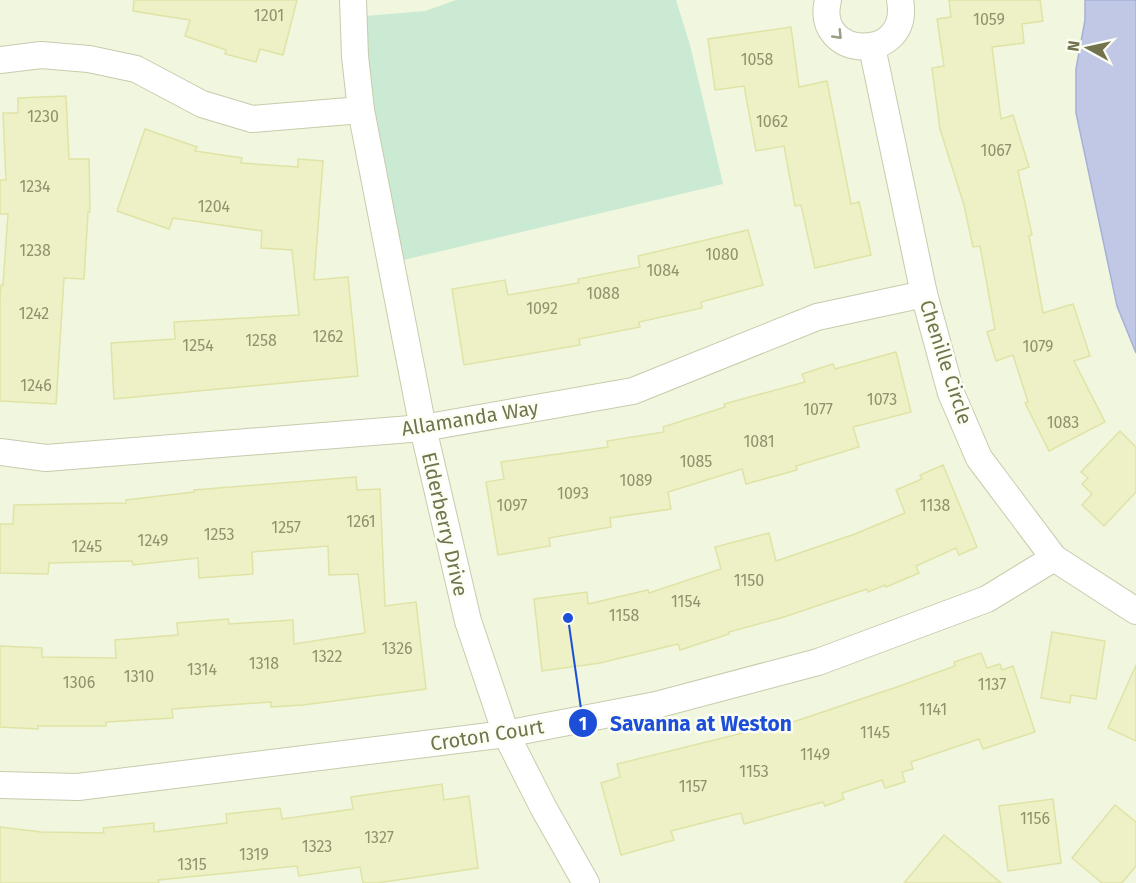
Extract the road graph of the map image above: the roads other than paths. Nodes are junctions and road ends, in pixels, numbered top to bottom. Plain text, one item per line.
1 (353, 0) edge
2 (828, 0) edge
3 (900, 0) edge
4 (872, 47) junction
5 (0, 60) edge
6 (361, 110) junction
7 (924, 294) junction
8 (423, 428) junction
9 (0, 452) edge
10 (1054, 558) junction
11 (1136, 611) edge
12 (506, 734) junction
13 (0, 785) edge
14 (586, 883) edge

1 - 6 street, Elderberry Drive
2 -> 4 street
3 - 4 street
4 - 7 street, Chenille Circle
5 - 6 street
6 - 8 street, Elderberry Drive
7 - 8 street, Allamanda Way
7 - 10 street, Chenille Circle
8 - 9 street, Allamanda Way
8 - 12 street, Elderberry Drive
10 - 11 street, Chenille Circle
10 - 12 street, Croton Court
12 - 13 street, Croton Court
12 - 14 street, Elderberry Drive

